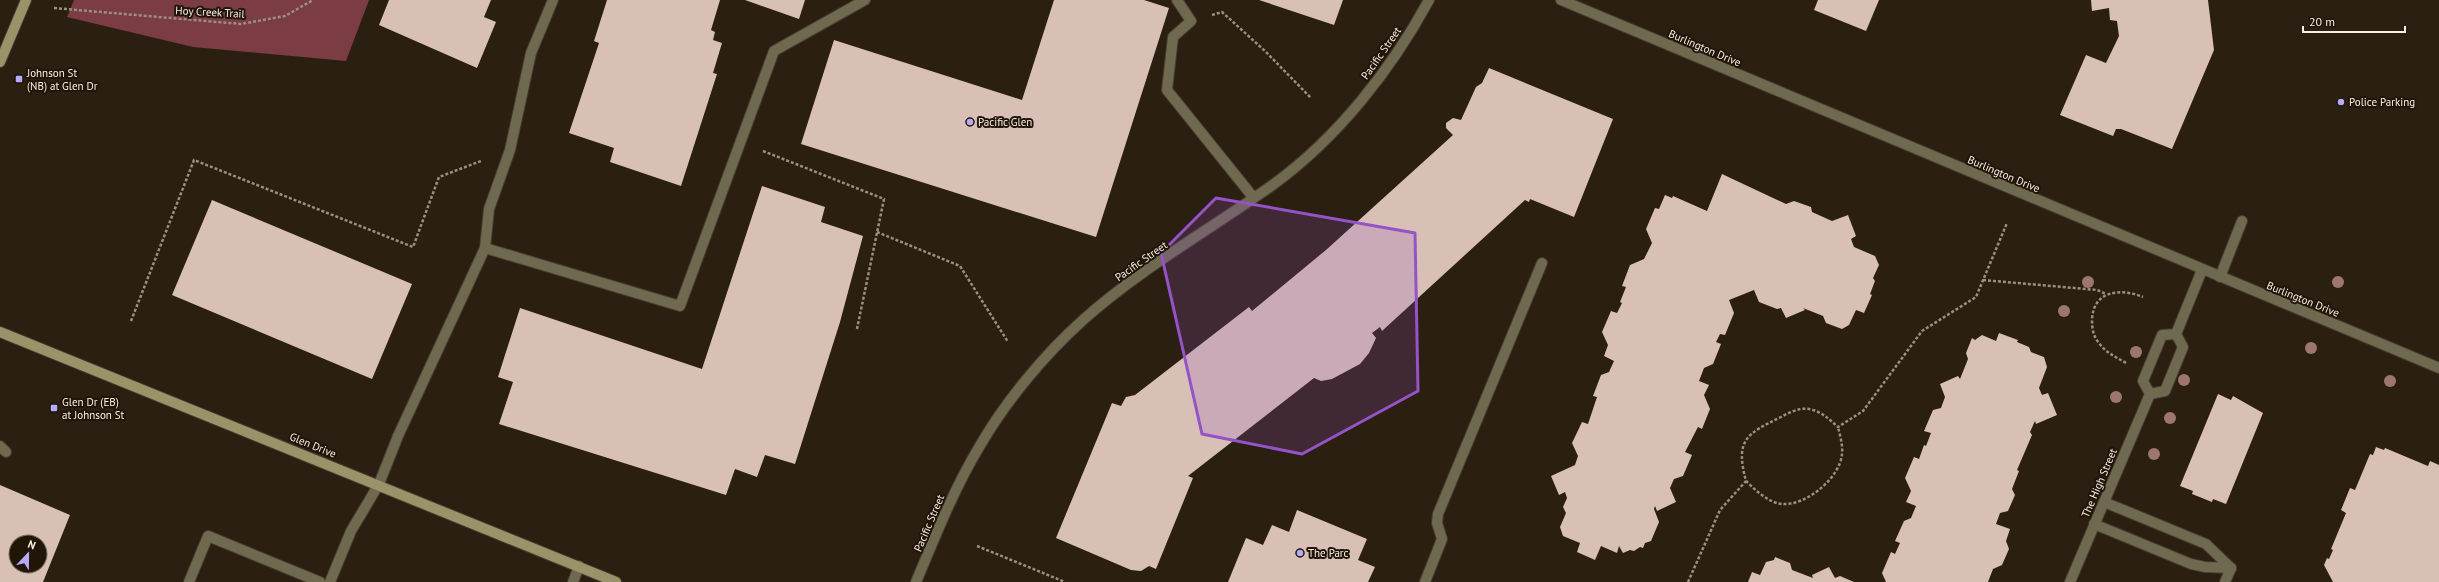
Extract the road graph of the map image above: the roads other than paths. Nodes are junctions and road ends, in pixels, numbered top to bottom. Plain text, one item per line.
1 (26, 0) edge
2 (553, 0) edge
3 (865, 0) edge
4 (1177, 0) edge
5 (1429, 0) edge
6 (1560, 0) edge
7 (0, 62) edge
8 (1253, 197) junction
9 (2242, 221) dead end
10 (485, 248) junction
11 (1542, 263) dead end
12 (2202, 270) junction
13 (2220, 277) junction
14 (0, 332) edge
15 (2176, 334) junction
16 (2439, 368) edge
17 (2150, 394) junction
18 (379, 484) junction
19 (2104, 502) junction
20 (2094, 524) junction
21 (579, 566) junction
22 (2231, 568) junction
23 (188, 582) edge
24 (320, 582) edge
25 (330, 582) edge
26 (573, 582) edge
27 (616, 582) edge
28 (916, 582) edge
29 (1425, 582) edge
30 (2070, 582) edge
31 (2225, 582) edge

1 - 7 street
2 - 10 street
3 - 10 street
4 - 8 street
5 - 8 street, Pacific Street
6 - 12 street, Burlington Drive
8 - 28 street, Pacific Street
9 - 13 street
10 - 18 street
11 - 29 street
12 - 13 street, Burlington Drive
12 - 15 street
13 - 16 street, Burlington Drive
14 - 18 street, Glen Drive
15 - 17 street
15 - 17 street
17 - 19 street, The High Street
18 - 21 street, Glen Drive
18 - 25 street
19 - 20 street, The High Street
19 - 22 street
20 - 22 street
20 - 30 street, The High Street
21 - 26 street
21 - 27 street, Glen Drive
22 - 31 street
23 - 24 street

